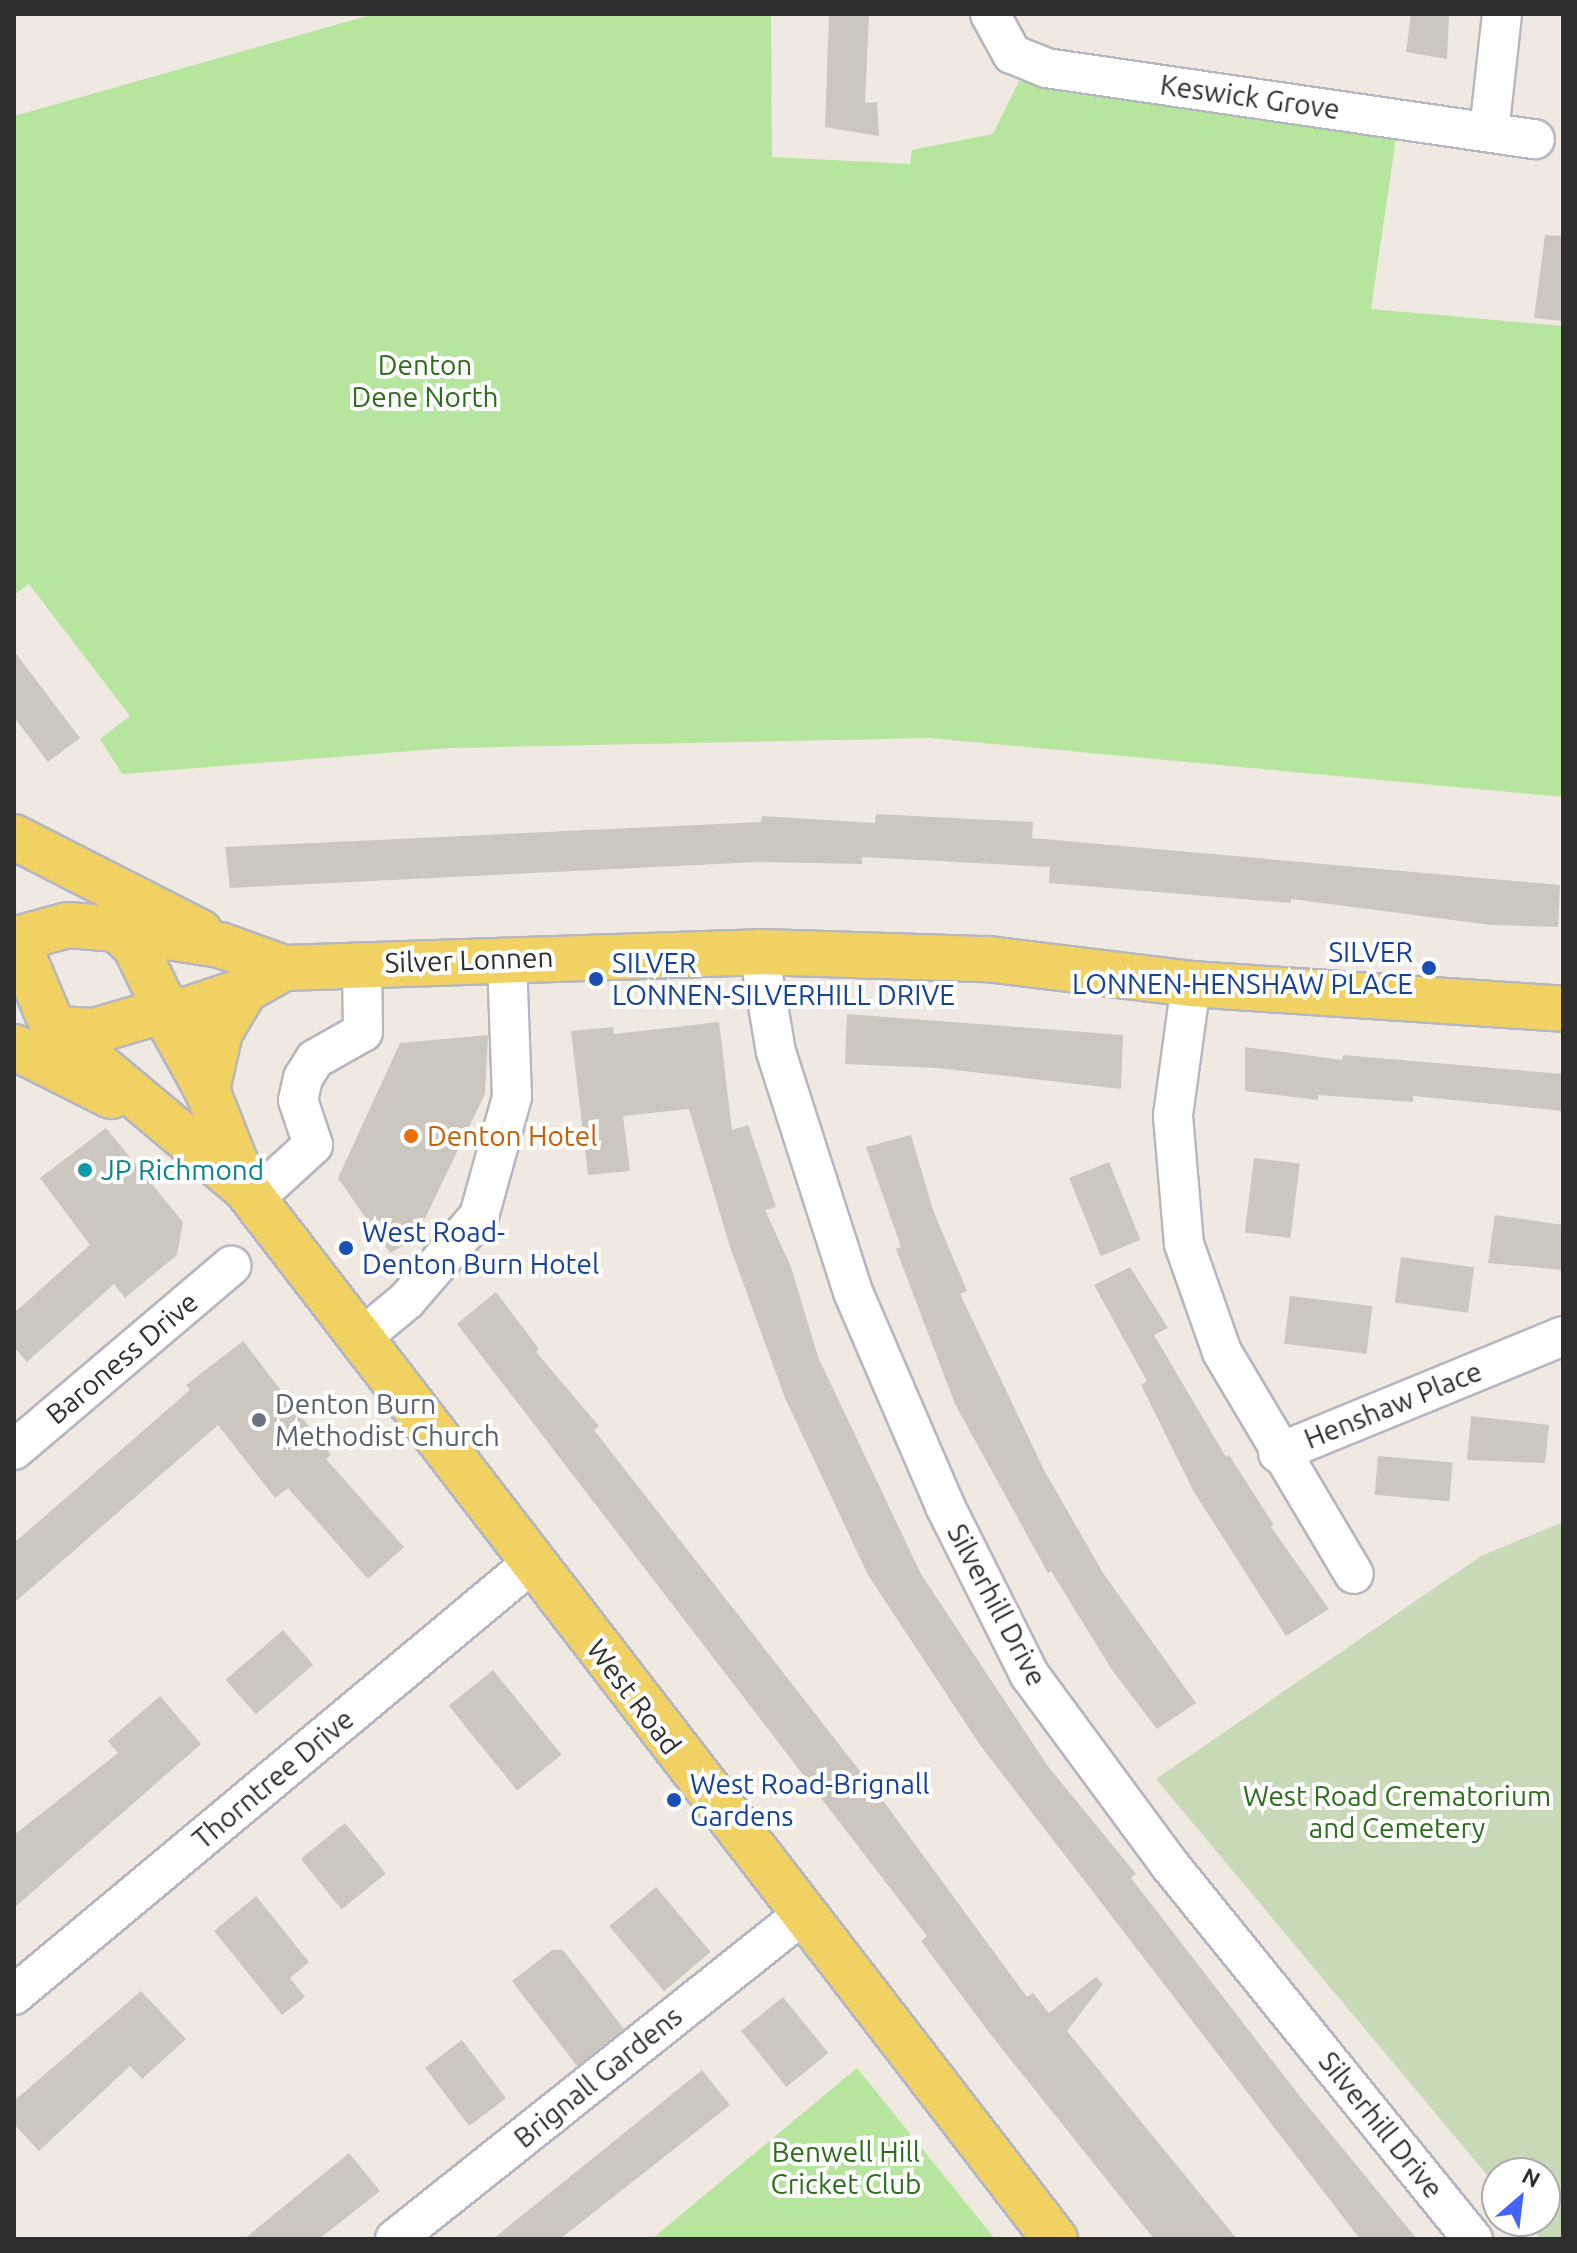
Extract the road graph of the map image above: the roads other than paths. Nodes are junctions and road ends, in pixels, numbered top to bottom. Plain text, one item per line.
1 (990, 14) edge
2 (1502, 14) edge
3 (1489, 132) junction
4 (1535, 139) dead end
5 (14, 839) edge
6 (115, 928) junction
7 (15, 939) edge
8 (220, 945) junction
9 (759, 952) junction
10 (507, 958) junction
11 (362, 964) junction
12 (284, 968) junction
13 (1191, 984) junction
14 (245, 990) junction
15 (1563, 1009) edge
16 (166, 1012) junction
17 (41, 1026) edge
18 (14, 1047) edge
19 (207, 1090) junction
20 (176, 1125) junction
21 (250, 1194) junction
22 (231, 1266) dead end
23 (1563, 1336) edge
24 (360, 1339) junction
25 (14, 1450) edge
26 (1278, 1453) junction
27 (532, 1563) junction
28 (1354, 1574) dead end
29 (802, 1915) junction
30 (14, 1995) edge
31 (395, 2239) edge
32 (1055, 2239) edge
33 (1473, 2239) edge

1 - 3 street, Keswick Grove
2 - 3 street
3 - 4 street, Keswick Grove
5 - 6 main road
5 - 8 main road
6 - 7 main road, Silver Lonnen
6 - 8 main road, Silver Lonnen
6 - 16 main road, West Road
7 - 17 main road
8 - 12 main road, Silver Lonnen
9 - 10 main road, Silver Lonnen
9 - 13 main road, Silver Lonnen
9 - 33 street, Silverhill Drive
10 - 11 main road, Silver Lonnen
10 - 24 street
11 - 12 main road, Silver Lonnen
11 - 21 street
12 - 14 main road, Silver Lonnen
13 - 15 main road, Silver Lonnen
13 - 26 street, Henshaw Place
14 - 16 main road, Silver Lonnen
14 - 19 main road
16 - 17 main road, Silver Lonnen
16 - 19 main road, West Road
17 - 20 main road, West Road
18 - 20 main road
19 - 21 main road, West Road
20 - 21 main road, West Road
21 - 24 main road, West Road
22 - 25 street, Baroness Drive
23 - 26 street, Henshaw Place
24 - 27 main road, West Road
26 - 28 street
27 - 29 main road, West Road
27 - 30 street, Thorntree Drive
29 - 31 street, Brignall Gardens
29 - 32 main road, West Road

